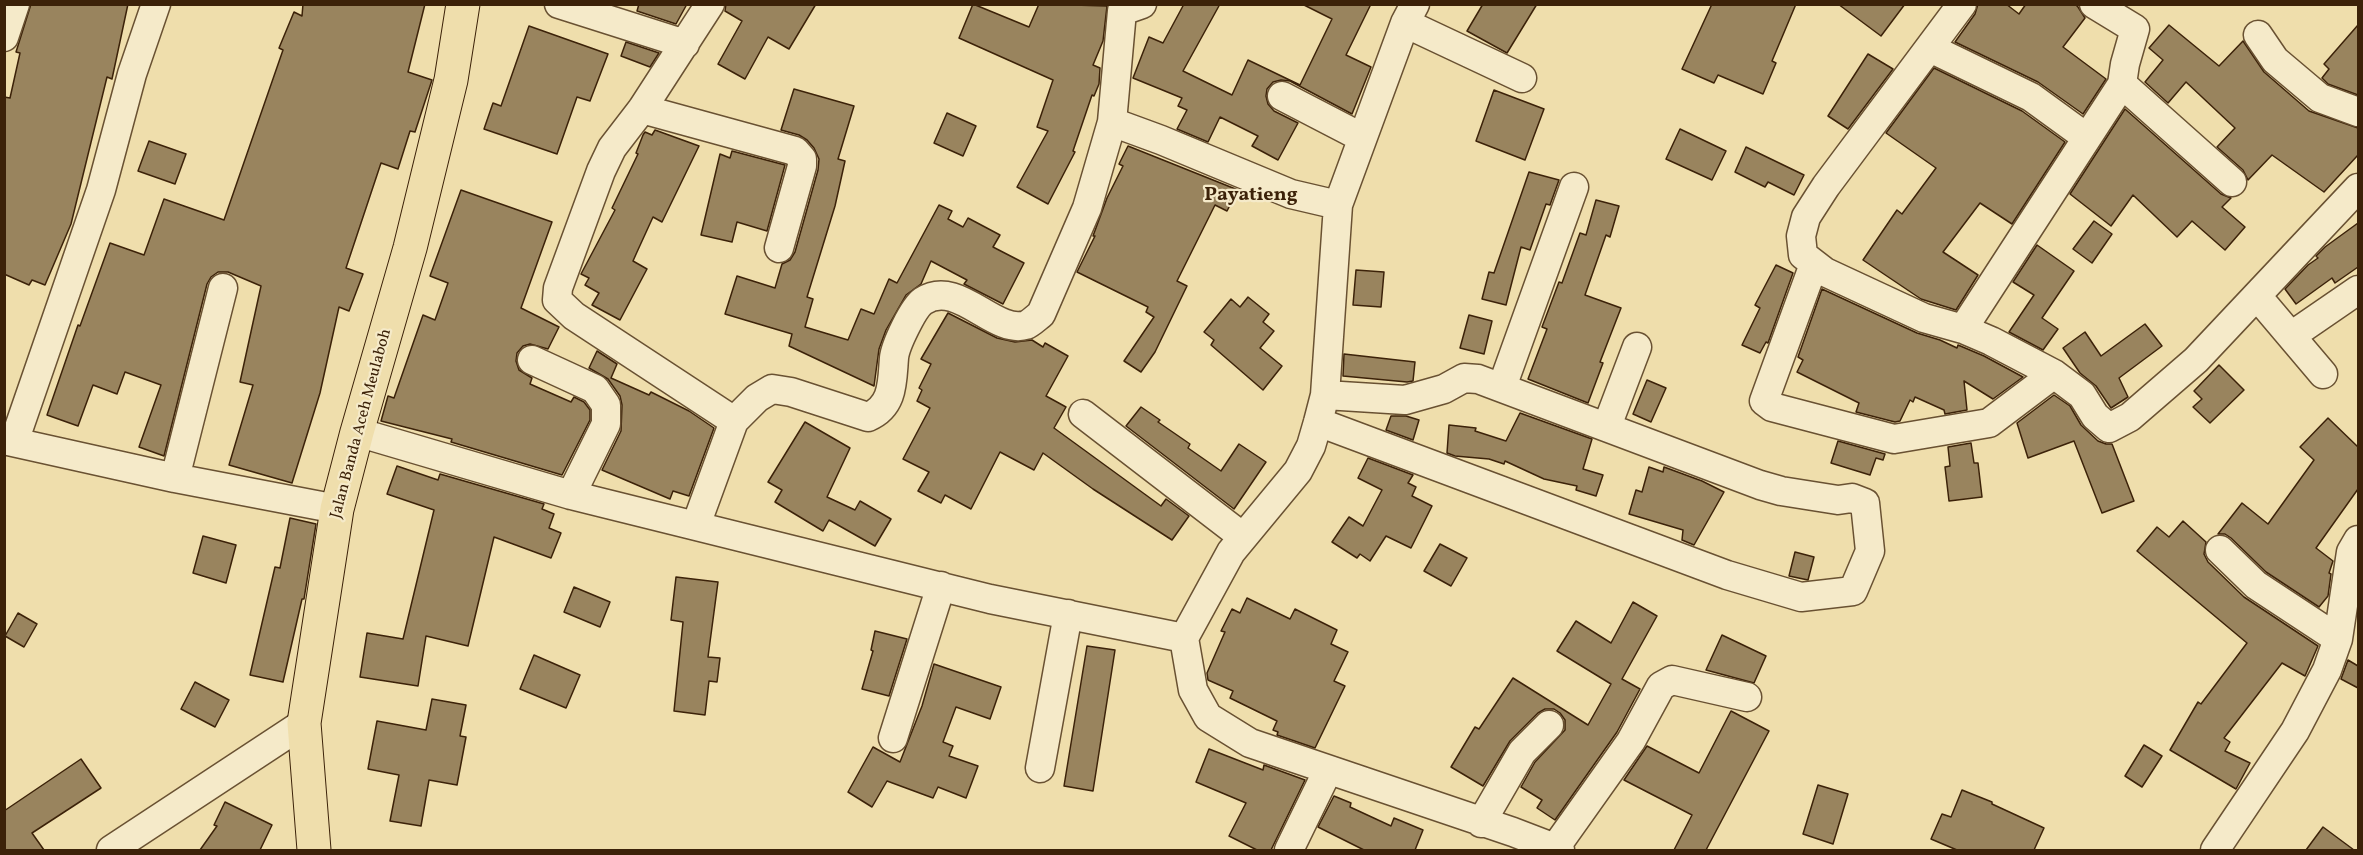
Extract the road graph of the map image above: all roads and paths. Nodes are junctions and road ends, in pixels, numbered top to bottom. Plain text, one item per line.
1 (15, 4) edge
2 (156, 4) edge
3 (463, 4) edge
4 (559, 4) edge
5 (710, 4) edge
6 (1962, 4) edge
7 (2094, 4) edge
8 (1124, 7) edge
9 (1410, 14) edge
10 (2258, 35) dead end
11 (4, 37) edge
12 (685, 44) junction
13 (1929, 48) junction
14 (1522, 78) dead end
15 (2122, 84) junction
16 (1282, 96) dead end
17 (642, 109) junction
18 (2358, 112) edge
19 (1112, 122) junction
20 (1361, 137) junction
21 (2086, 137) junction
22 (2232, 182) dead end
23 (1574, 187) dead end
24 (2358, 188) edge
25 (1338, 205) junction
26 (779, 248) dead end
27 (1814, 264) junction
28 (223, 288) dead end
29 (2358, 290) edge
30 (2257, 296) junction
31 (1963, 329) junction
32 (2291, 336) junction
33 (1637, 347) dead end
34 (532, 360) dead end
35 (2323, 374) dead end
36 (2054, 375) junction
37 (1502, 387) junction
38 (1322, 408) junction
39 (1083, 414) dead end
40 (734, 421) junction
41 (1607, 426) junction
42 (357, 432) junction
43 (9, 441) edge
44 (175, 478) junction
45 (571, 495) junction
46 (337, 509) junction
47 (696, 525) junction
48 (1243, 537) junction
49 (2358, 540) edge
50 (2220, 550) dead end
51 (941, 586) junction
52 (1068, 615) junction
53 (1184, 638) junction
54 (2338, 639) junction
55 (1747, 697) dead end
56 (304, 723) junction
57 (1549, 725) dead end
58 (893, 738) dead end
59 (1040, 768) dead end
60 (1328, 770) junction
61 (1481, 822) junction
62 (1557, 849) edge
63 (111, 850) edge
64 (314, 850) edge
65 (1289, 850) edge
66 (2215, 850) edge

1 - 11 street
2 - 43 street
3 - 42 highway, Jalan Banda Aceh Meulaboh
4 - 12 street
5 - 12 street
6 - 13 street
7 - 15 street
8 - 19 street
9 - 14 street
9 - 20 street
10 - 18 street
12 - 17 street
13 - 21 street
13 - 27 street
15 - 21 street
15 - 22 street
16 - 20 street
17 - 26 street
17 - 40 street
19 - 25 street
19 - 40 street
20 - 25 street
21 - 31 street
23 - 37 street
24 - 30 street
25 - 38 street
27 - 31 street
27 - 36 street
28 - 44 street
29 - 32 street
30 - 32 street
30 - 36 street
31 - 36 street
32 - 35 street
33 - 41 street
34 - 45 street
37 - 38 street
37 - 41 street
38 - 41 street
38 - 48 street
39 - 48 street
40 - 47 street
42 - 45 street
42 - 46 highway, Jalan Banda Aceh Meulaboh
43 - 44 street
44 - 46 street
45 - 47 street
46 - 56 highway, Jalan Banda Aceh Meulaboh
47 - 51 street
48 - 53 street
49 - 54 street
50 - 54 street
51 - 52 street
51 - 58 street
52 - 53 street
52 - 59 street
53 - 60 street
54 - 66 street
55 - 62 street
56 - 63 street
56 - 64 highway, Jalan Banda Aceh Meulaboh
57 - 61 street
60 - 61 street
60 - 65 street
61 - 62 street

